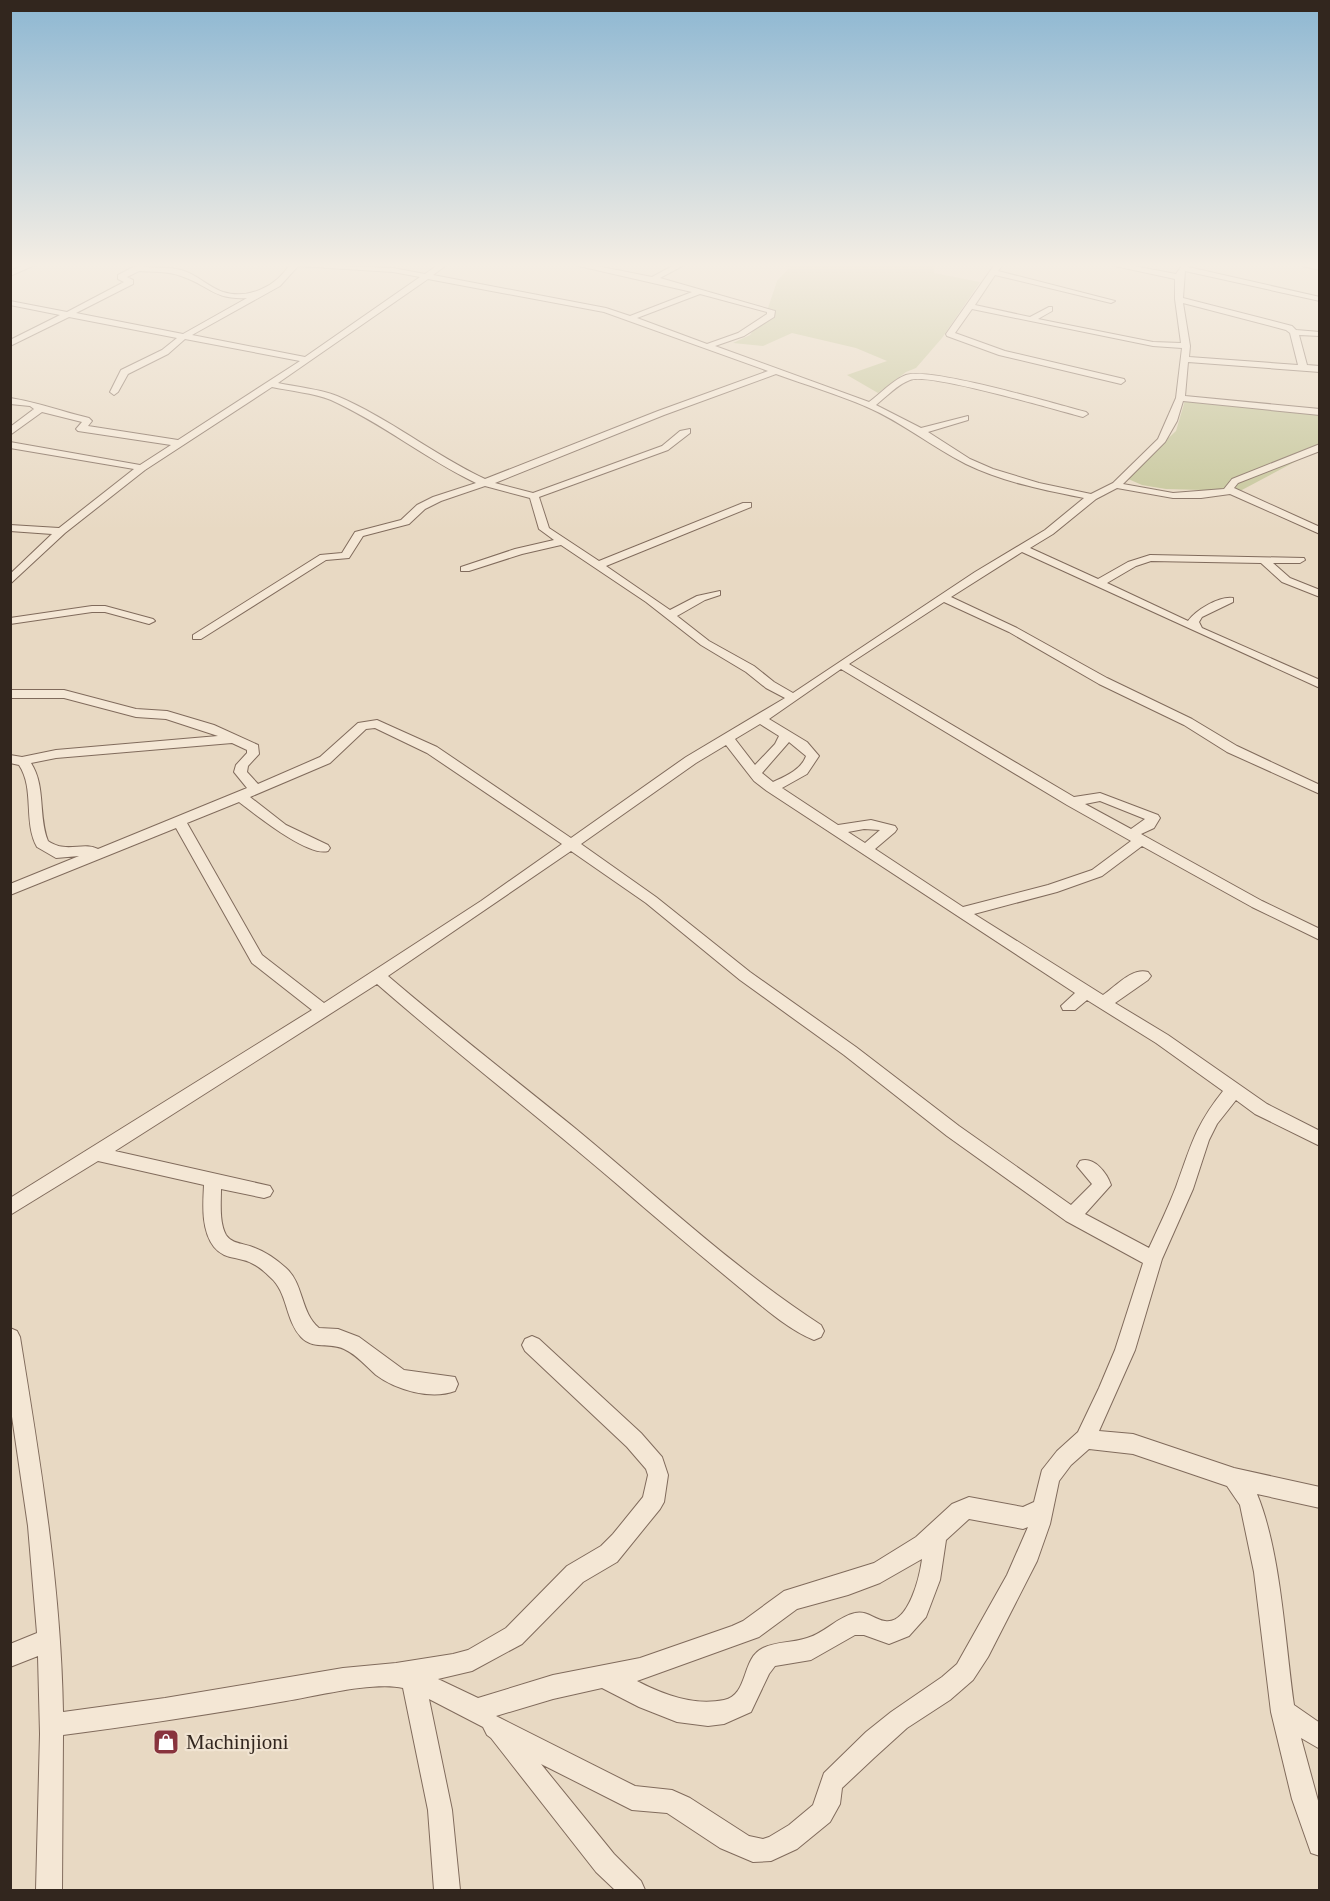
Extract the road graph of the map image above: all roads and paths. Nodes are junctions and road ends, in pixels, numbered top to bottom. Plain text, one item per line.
1 (1186, 352) edge
2 (164, 353) edge
3 (268, 353) edge
4 (317, 353) edge
5 (724, 353) edge
6 (1001, 353) edge
7 (1191, 353) edge
8 (1299, 353) edge
9 (307, 360) junction
10 (1302, 368) junction
11 (1320, 369) edge
12 (774, 372) junction
13 (1121, 381) dead end
14 (272, 384) junction
15 (114, 392) dead end
16 (1180, 398) junction
17 (10, 401) edge
18 (870, 405) junction
19 (40, 409) junction
20 (1320, 412) edge
21 (1083, 414) dead end
22 (965, 418) dead end
23 (687, 431) dead end
24 (920, 431) junction
25 (10, 432) edge
26 (179, 443) junction
27 (10, 445) edge
28 (1320, 447) edge
29 (142, 468) junction
30 (485, 483) junction
31 (1116, 485) junction
32 (1231, 491) junction
33 (534, 496) junction
34 (1092, 497) junction
35 (747, 505) dead end
36 (10, 528) edge
37 (60, 531) junction
38 (1320, 531) edge
39 (560, 542) junction
40 (1021, 548) junction
41 (1300, 560) dead end
42 (1265, 561) junction
43 (598, 565) junction
44 (465, 569) dead end
45 (10, 581) edge
46 (1099, 583) junction
47 (716, 593) dead end
48 (1320, 594) edge
49 (944, 598) junction
50 (1229, 600) dead end
51 (670, 615) junction
52 (1197, 615) junction
53 (1172, 618) junction
54 (10, 621) edge
55 (149, 621) dead end
56 (1198, 630) junction
57 (197, 637) dead end
58 (841, 664) junction
59 (1320, 685) edge
60 (10, 694) edge
61 (793, 698) junction
62 (761, 719) junction
63 (786, 734) junction
64 (236, 739) junction
65 (728, 739) junction
66 (16, 760) edge
67 (756, 772) junction
68 (772, 788) junction
69 (256, 789) junction
70 (1320, 790) edge
71 (240, 796) junction
72 (1072, 802) junction
73 (179, 821) junction
74 (837, 830) junction
75 (1136, 837) junction
76 (571, 844) junction
77 (323, 848) dead end
78 (866, 849) junction
79 (108, 851) junction
80 (10, 890) edge
81 (961, 913) junction
82 (1320, 935) edge
83 (378, 976) junction
84 (1143, 976) dead end
85 (1086, 993) junction
86 (1102, 1003) junction
87 (1069, 1006) dead end
88 (324, 1011) junction
89 (1233, 1090) junction
90 (1320, 1139) edge
91 (98, 1154) junction
92 (1086, 1166) dead end
93 (213, 1179) junction
94 (264, 1191) dead end
95 (10, 1208) edge
96 (1072, 1216) junction
97 (1153, 1260) junction
98 (814, 1331) dead end
99 (10, 1337) edge
100 (532, 1345) dead end
101 (448, 1384) dead end
102 (1085, 1439) junction
103 (1234, 1478) junction
104 (1320, 1498) edge
105 (1043, 1509) junction
106 (935, 1537) junction
107 (49, 1640) junction
108 (10, 1656) edge
109 (403, 1676) junction
110 (604, 1677) junction
111 (477, 1710) junction
112 (1283, 1712) junction
113 (51, 1725) junction
114 (495, 1726) junction
115 (1320, 1737) edge
116 (1320, 1844) edge
117 (48, 1890) edge
118 (447, 1890) edge
119 (632, 1890) edge

1 - 16 street
2 - 15 street
3 - 9 street
4 - 9 street
5 - 12 street
6 - 13 street
7 - 10 street
8 - 10 street
9 - 14 street
10 - 11 street
12 - 18 street
12 - 30 street
14 - 26 street
14 - 30 street
16 - 20 street
16 - 31 street
17 - 19 street
18 - 21 street
18 - 24 street
19 - 25 street
19 - 26 street
22 - 24 street
23 - 33 street
24 - 34 street
26 - 29 street
27 - 29 street
28 - 32 street
29 - 37 street
30 - 33 street
30 - 57 street
31 - 32 street
31 - 34 street
32 - 38 street
33 - 39 street
34 - 40 street
35 - 43 street
36 - 37 street
37 - 45 street
39 - 43 street
39 - 44 street
40 - 46 street
40 - 49 street
41 - 42 street
42 - 46 street
42 - 48 street
43 - 51 street
46 - 53 street
47 - 51 street
49 - 58 street
49 - 70 street
50 - 52 street
51 - 61 street
52 - 53 street
52 - 56 street
53 - 56 street
54 - 55 street
56 - 59 street
58 - 61 street
58 - 72 street
60 - 64 street
61 - 62 street
62 - 63 street
62 - 65 street
63 - 67 street
63 - 68 street
64 - 66 street
64 - 69 street
65 - 67 street
65 - 76 street
66 - 79 street
67 - 68 street
68 - 74 street
69 - 71 street
69 - 76 street
71 - 73 street
71 - 77 street
72 - 75 street
72 - 75 street
73 - 79 street
73 - 88 street
74 - 78 street
74 - 78 street
75 - 81 street
75 - 82 street
76 - 83 street
76 - 96 street
78 - 81 street
79 - 80 street
81 - 85 street
83 - 88 street
83 - 98 street
84 - 86 street
85 - 86 street
85 - 87 street
86 - 89 street
88 - 91 street
89 - 90 street
89 - 97 street
91 - 93 street
91 - 95 street
92 - 96 street
93 - 94 street
93 - 101 street
96 - 97 street
97 - 102 street
99 - 107 street
100 - 109 street
102 - 103 street
102 - 105 street
103 - 104 street
103 - 112 street
105 - 106 street
105 - 114 street
106 - 110 street
106 - 110 street
107 - 108 street
107 - 113 street
109 - 111 street
109 - 113 street
109 - 118 street
110 - 111 street
111 - 114 street
112 - 115 street
112 - 116 street
113 - 117 street
114 - 119 street

